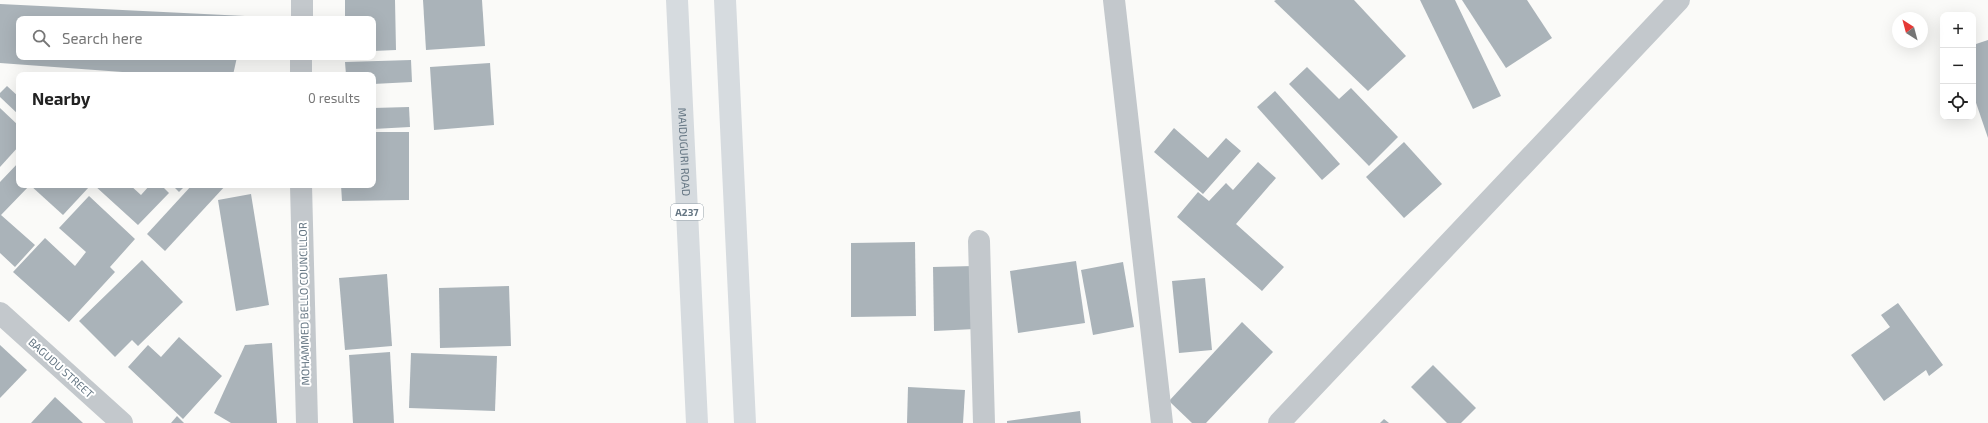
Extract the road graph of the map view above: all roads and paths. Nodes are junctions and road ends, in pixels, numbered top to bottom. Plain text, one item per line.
1 (302, 0) edge
2 (677, 0) edge
3 (725, 0) edge
4 (1114, 0) edge
5 (1678, 0) edge
6 (302, 16) edge
7 (301, 60) edge
8 (301, 72) edge
9 (301, 188) edge
10 (979, 241) dead end
11 (0, 312) edge
12 (122, 423) edge
13 (307, 423) edge
14 (697, 423) edge
15 (745, 423) edge
16 (984, 423) edge
17 (1162, 423) edge
18 (1279, 423) edge

1 - 6 street
2 - 14 highway, MAIDUGURI ROAD / A237
3 - 15 highway
4 - 17 street
5 - 18 street
7 - 8 street
9 - 13 street, MOHAMMED BELLO COUNCILLOR
10 - 16 street
11 - 12 street, BAGUDU STREET

